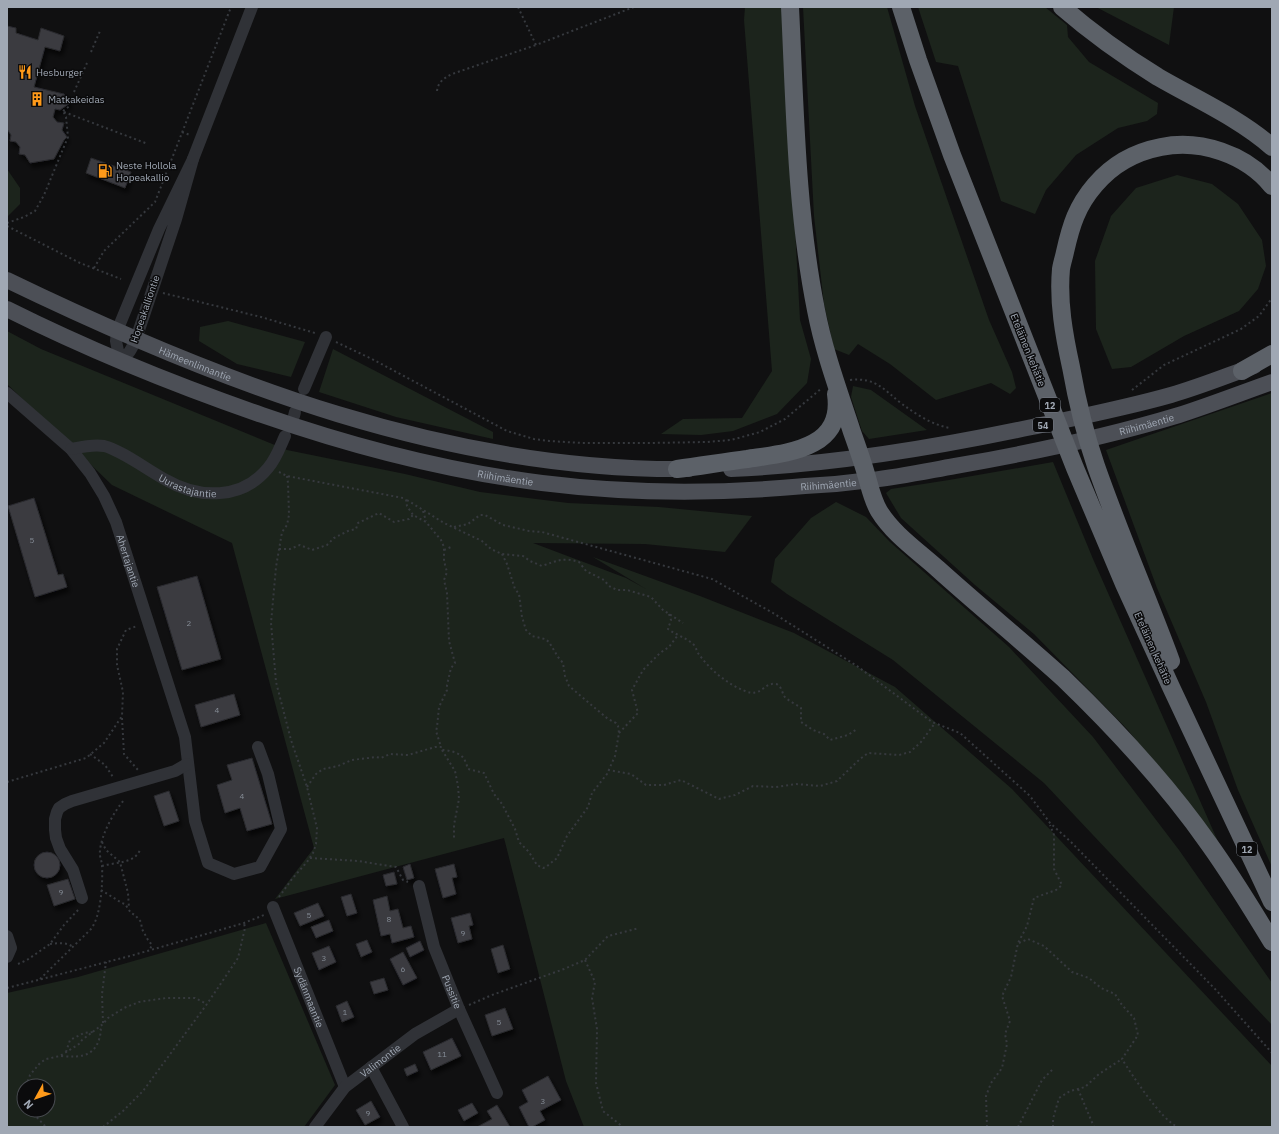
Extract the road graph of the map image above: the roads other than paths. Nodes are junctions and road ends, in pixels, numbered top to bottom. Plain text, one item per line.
1 (252, 7) edge
2 (790, 7) edge
3 (901, 7) edge
4 (1062, 7) edge
5 (1272, 147) edge
6 (193, 159) junction
7 (1272, 186) edge
8 (7, 280) edge
9 (7, 309) edge
10 (117, 331) junction
11 (326, 337) road end
12 (136, 339) junction
13 (1272, 354) edge
14 (1272, 360) edge
15 (120, 361) junction
16 (1242, 371) junction
17 (834, 380) junction
18 (1272, 382) edge
19 (304, 389) dead end
20 (7, 393) edge
21 (285, 436) dead end
22 (71, 449) junction
23 (861, 458) junction
24 (677, 469) junction
25 (868, 481) junction
26 (258, 747) dead end
27 (187, 764) junction
28 (1222, 794) junction
29 (419, 886) road end
30 (83, 901) road end
31 (1272, 902) edge
32 (273, 907) road end
33 (7, 936) edge
34 (1272, 942) edge
35 (11, 960) edge
36 (459, 1009) junction
37 (371, 1066) junction
38 (345, 1087) junction
39 (497, 1093) dead end
40 (315, 1127) edge
41 (403, 1127) edge

1 - 6 street, Hopeakalliontie
2 - 17 highway
3 - 28 highway, Eteläinen kehätie / 12
4 - 5 highway
6 - 10 street, Hopeakalliontie
6 - 12 street, Hopeakalliontie
7 - 28 highway
8 - 10 main road, Hämeenlinnantie
9 - 15 main road
10 - 12 main road, Hämeenlinnantie
10 - 15 street, Hopeakalliontie
11 - 19 street
12 - 15 street, Hopeakalliontie
12 - 24 main road, Hämeenlinnantie
13 - 16 highway
14 - 16 main road, 54
15 - 25 main road, Riihimäentie
16 - 23 main road, 54
17 - 23 highway
17 - 24 highway
18 - 25 main road, Riihimäentie
20 - 22 street, Ahertajantie
21 - 22 street, Uurastajantie
22 - 27 street, Ahertajantie
23 - 24 main road
23 - 25 highway
25 - 34 highway
26 - 27 street, Ahertajantie
27 - 30 street
28 - 31 highway, 12
29 - 36 street, Pussitie
32 - 38 street, Sydänmaantie
33 - 35 street
36 - 37 street, Valimontie
36 - 39 street, Pussitie
37 - 38 street, Valimontie
37 - 41 street
38 - 40 street, Valimontie

